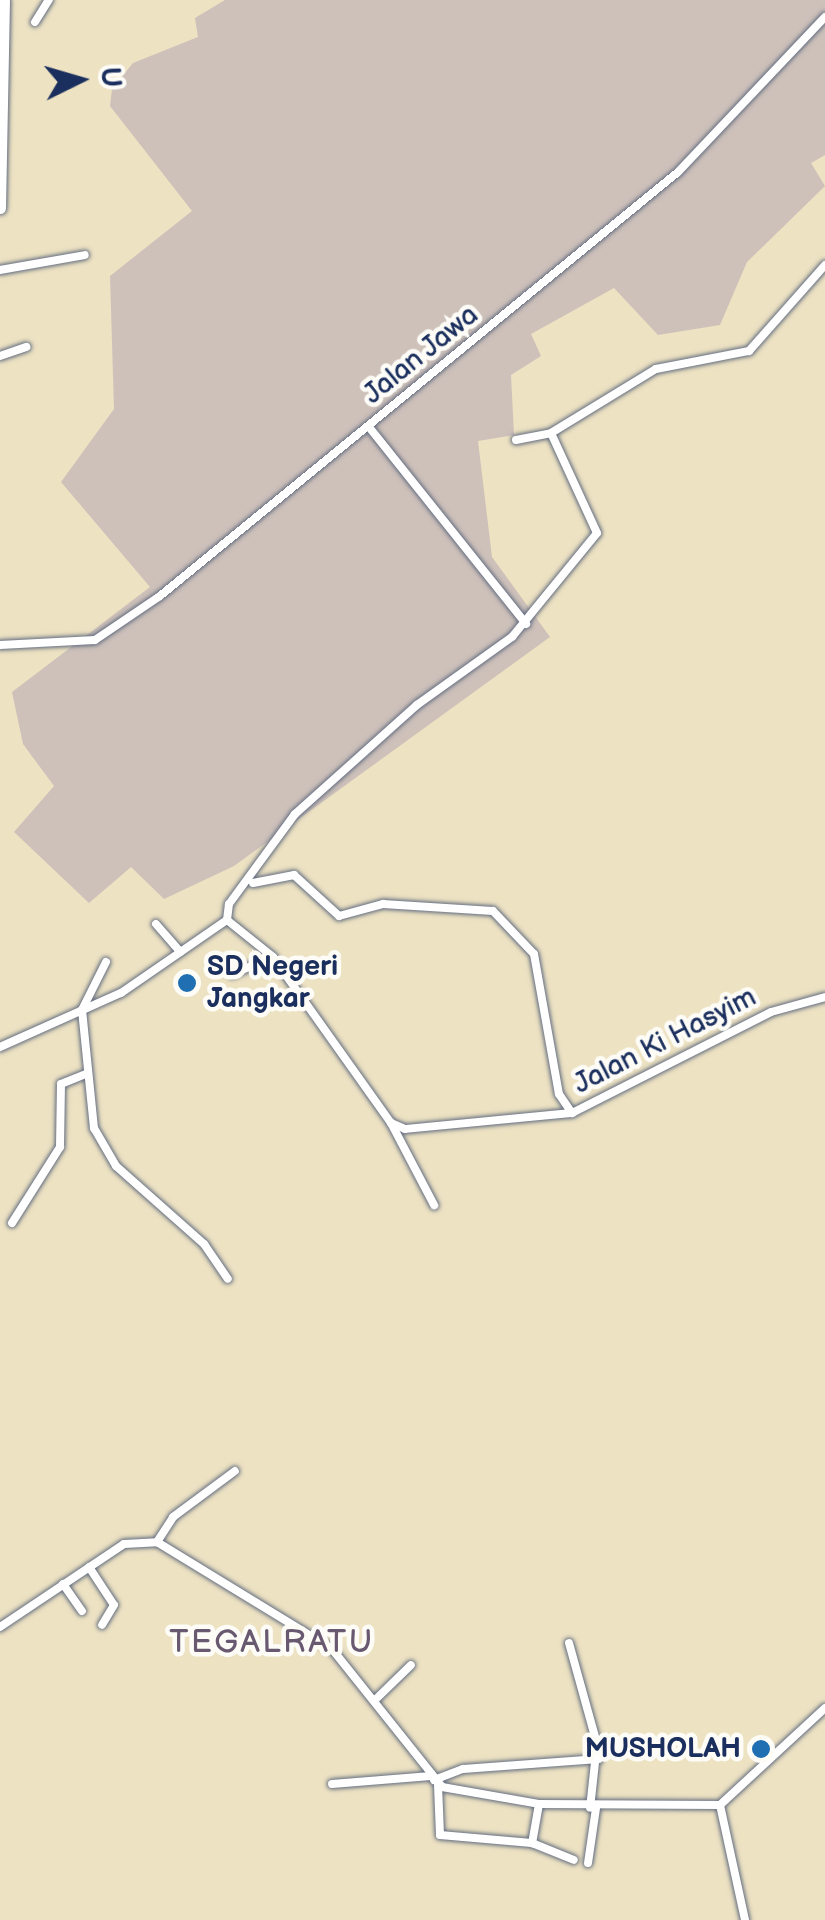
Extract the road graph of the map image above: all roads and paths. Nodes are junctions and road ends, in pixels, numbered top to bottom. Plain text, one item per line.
1 (4, 0) edge
2 (50, 0) edge
3 (825, 17) edge
4 (35, 22) dead end
5 (2, 76) edge
6 (0, 208) edge
7 (85, 255) dead end
8 (825, 265) edge
9 (0, 270) edge
10 (26, 347) dead end
11 (0, 356) edge
12 (369, 426) junction
13 (552, 433) junction
14 (516, 440) dead end
15 (526, 624) junction
16 (0, 645) edge
17 (250, 884) junction
18 (227, 920) junction
19 (156, 924) dead end
20 (180, 952) junction
21 (272, 956) junction
22 (106, 962) dead end
23 (232, 974) dead end
24 (825, 997) edge
25 (82, 1010) junction
26 (0, 1047) edge
27 (86, 1074) junction
28 (572, 1113) junction
29 (391, 1124) junction
30 (434, 1205) dead end
31 (12, 1223) dead end
32 (228, 1279) dead end
33 (235, 1471) dead end
34 (157, 1542) junction
35 (89, 1566) junction
36 (63, 1584) junction
37 (82, 1611) dead end
38 (102, 1626) dead end
39 (0, 1627) edge
40 (569, 1643) dead end
41 (411, 1665) dead end
42 (375, 1700) junction
43 (825, 1708) edge
44 (598, 1759) junction
45 (434, 1780) junction
46 (332, 1784) dead end
47 (539, 1804) junction
48 (720, 1805) junction
49 (593, 1808) junction
50 (532, 1843) junction
51 (574, 1860) dead end
52 (588, 1864) dead end
53 (745, 1920) edge

1 - 5 highway
2 - 4 street
3 - 12 street, Jalan Jawa
5 - 6 highway
7 - 9 street
8 - 13 street
10 - 11 street
12 - 15 street
12 - 16 street, Jalan Jawa
13 - 14 street
13 - 15 street
15 - 17 street
17 - 18 street
17 - 28 street
18 - 20 street
18 - 21 street
19 - 20 street
20 - 25 street
21 - 23 street
21 - 29 street
22 - 25 street
24 - 28 street, Jalan Ki Hasyim
25 - 26 street
25 - 27 street
27 - 31 street
27 - 32 street
28 - 29 street, Jalan Ki Hasyim
29 - 30 street
33 - 34 street
34 - 35 street
34 - 42 street
35 - 36 street
35 - 38 street
36 - 37 street
36 - 39 street
40 - 44 street
41 - 42 street
42 - 45 street
43 - 48 street
44 - 45 street
44 - 49 street
45 - 46 street
45 - 47 street
45 - 50 street
47 - 49 street
47 - 50 street
48 - 49 street
48 - 53 street
49 - 52 street
50 - 51 street

